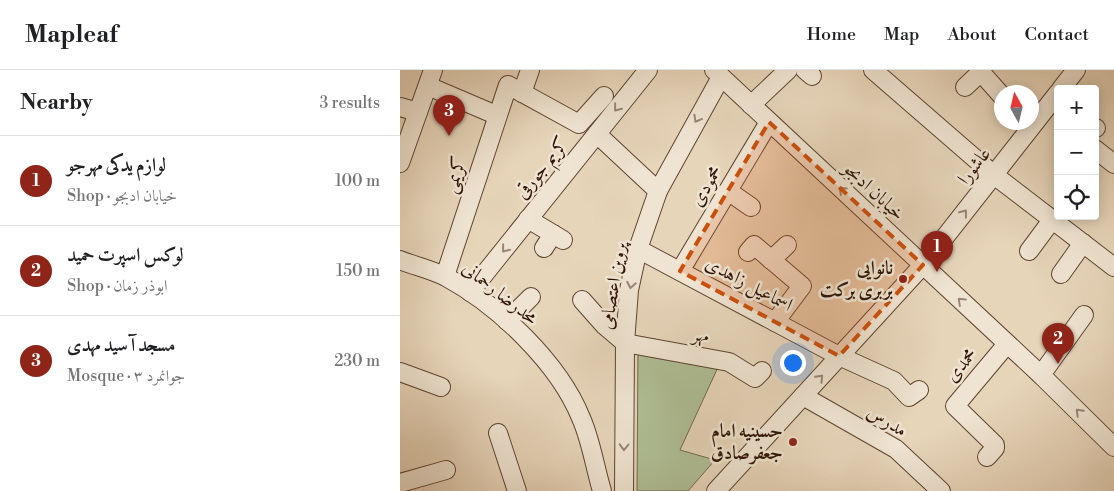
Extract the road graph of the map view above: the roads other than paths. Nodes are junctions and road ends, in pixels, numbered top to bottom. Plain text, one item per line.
1 (530, 70) edge
2 (648, 70) edge
3 (788, 70) edge
4 (873, 70) edge
5 (1076, 70) edge
6 (980, 71) edge
7 (717, 73) edge
8 (431, 78) edge
9 (1064, 85) edge
10 (965, 86) dead end
11 (994, 87) edge
12 (522, 93) junction
13 (604, 96) dead end
14 (751, 105) junction
15 (400, 106) edge
16 (418, 112) junction
17 (1052, 113) edge
18 (496, 115) junction
19 (1039, 120) edge
20 (769, 122) junction
21 (1025, 130) edge
22 (597, 134) junction
23 (1099, 152) edge
24 (400, 163) edge
25 (1114, 164) edge
26 (994, 175) junction
27 (658, 191) junction
28 (728, 191) junction
29 (751, 207) dead end
30 (528, 219) junction
31 (1052, 220) junction
32 (553, 241) dead end
33 (1082, 243) junction
34 (787, 245) dead end
35 (638, 249) junction
36 (1029, 251) dead end
37 (748, 252) dead end
38 (400, 260) edge
39 (771, 260) junction
40 (923, 265) junction
41 (1114, 267) edge
42 (680, 271) junction
43 (1061, 274) dead end
44 (445, 276) junction
45 (470, 292) junction
46 (531, 297) dead end
47 (582, 300) dead end
48 (1084, 315) dead end
49 (507, 321) junction
50 (775, 322) junction
51 (625, 343) junction
52 (1007, 344) junction
53 (840, 356) junction
54 (762, 371) dead end
55 (400, 372) edge
56 (1041, 375) junction
57 (441, 387) dead end
58 (919, 390) dead end
59 (803, 396) junction
60 (498, 433) dead end
61 (1114, 447) edge
62 (988, 457) dead end
63 (446, 470) dead end
64 (404, 485) edge
65 (516, 491) edge
66 (602, 491) edge
67 (624, 491) edge
68 (716, 491) edge
69 (941, 491) edge

1 - 12 street
2 -> 22 street, کریم جورقی
3 - 14 street
4 - 26 street
5 - 9 street
6 - 10 street
6 - 11 street
7 - 14 street, خیابان ادبجو
7 -> 27 street, پروین اعتصامی
8 - 16 street
8 - 18 street
12 - 13 street, کریمی
12 - 18 street, کریمی
14 - 20 street, خیابان ادبجو
15 - 16 street
16 - 24 street
17 - 19 street, عاشورا
18 - 44 street, کریمی
20 - 28 street, محمودی
40 -> 20 street, خیابان ادبجو
21 - 26 street, عاشورا
22 - 27 street
22 - 30 street, کریم جورقی
23 - 25 street
26 - 31 street
40 -> 26 street, عاشورا
27 - 35 street, پروین اعتصامی
28 - 29 street
28 - 42 street, محمودی
30 - 32 street
30 -> 45 street, کریم جورقی
31 - 33 street
31 - 36 street
33 - 41 street
33 - 43 street
34 - 39 street
35 - 42 street, اسماعیل زاهدی
35 -> 51 street, پروین اعتصامی
37 - 39 street
38 - 44 street, محدرضا رحمانی
39 - 50 street
52 -> 40 street, خیابان ادبجو
40 - 53 street, عاشورا
42 - 50 street, اسماعیل زاهدی
44 - 45 street, محدرضا رحمانی
45 - 49 street, محدرضا رحمانی
46 - 49 street
47 - 51 street
48 - 56 street
49 - 66 street, محدرضا رحمانی
50 - 53 street, اسماعیل زاهدی
51 - 54 street, مهر
51 -> 67 street, پروین اعتصامی
52 - 56 street, خیابان ادبجو
52 - 62 street, محمدی
53 - 58 street, اسماعیل زاهدی
59 -> 53 street, عاشورا
55 - 57 street
61 -> 56 street, خیابان ادبجو
59 - 68 street, عاشورا
59 - 69 street, مدرس
60 - 65 street
63 - 64 street

